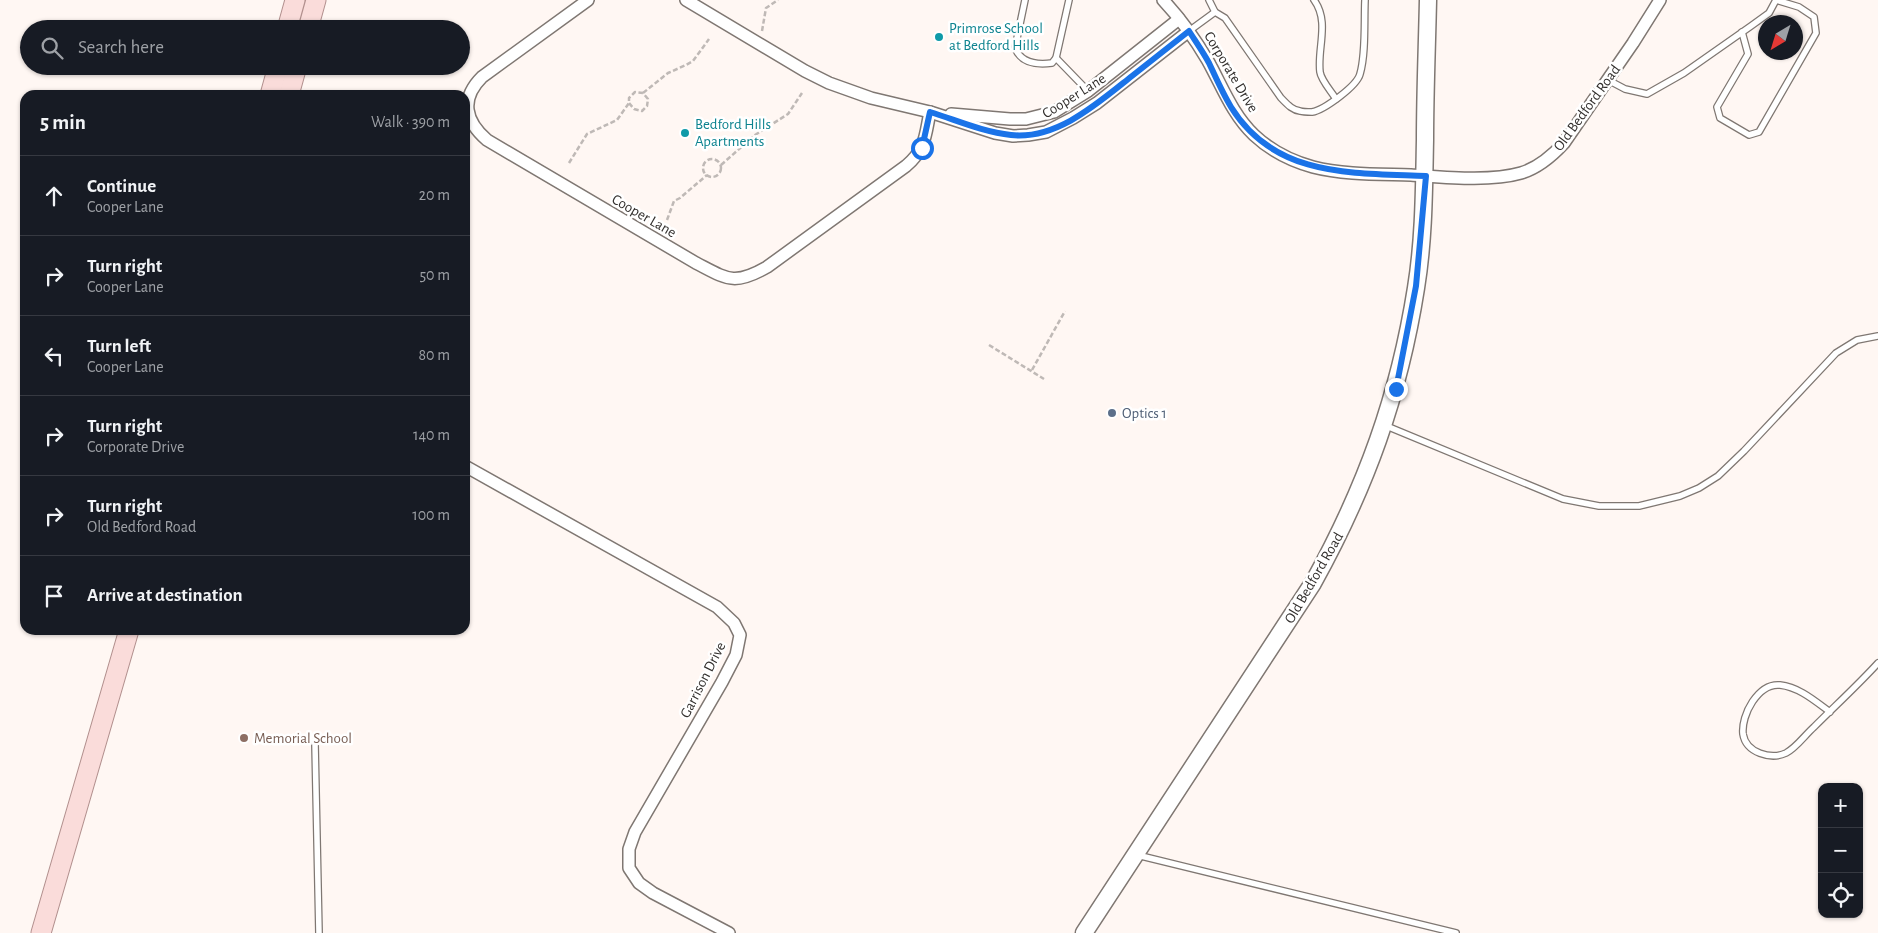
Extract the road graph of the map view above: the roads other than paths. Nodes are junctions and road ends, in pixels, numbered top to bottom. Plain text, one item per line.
1 (295, 0) edge
2 (316, 0) edge
3 (588, 0) edge
4 (686, 0) edge
5 (1025, 0) edge
6 (1069, 0) edge
7 (1163, 0) edge
8 (1210, 0) edge
9 (1314, 0) edge
10 (1365, 0) edge
11 (1428, 0) edge
12 (1660, 0) edge
13 (1776, 0) edge
14 (1215, 12) junction
15 (1179, 19) junction
16 (289, 20) edge
17 (310, 20) edge
18 (1189, 31) junction
19 (1742, 32) junction
20 (1056, 58) junction
21 (276, 75) edge
22 (295, 75) edge
23 (1608, 80) junction
24 (271, 90) edge
25 (290, 90) edge
26 (1088, 91) junction
27 (470, 93) edge
28 (1336, 99) junction
29 (930, 112) junction
30 (470, 114) edge
31 (1426, 176) junction
32 (1878, 336) edge
33 (1384, 425) junction
34 (470, 469) edge
35 (128, 635) edge
36 (1878, 663) edge
37 (1830, 712) junction
38 (315, 744) dead end
39 (1135, 854) junction
40 (41, 933) edge
41 (319, 933) edge
42 (729, 933) edge
43 (1084, 933) edge
44 (1456, 933) edge

1 - 16 main road
2 - 17 main road
3 - 27 street, Cooper Lane
4 - 29 street, Cooper Lane
5 - 20 lane
6 - 20 lane
7 - 15 street, Corporate Drive
8 - 14 lane
9 - 28 lane
10 - 28 lane
11 - 31 street, Old Bedford Road
12 - 23 street, Old Bedford Road
13 - 19 lane
13 - 19 lane
14 - 18 lane
14 - 28 lane
15 - 18 street, Corporate Drive
15 - 26 street, Cooper Lane
18 - 29 street, Cooper Lane
18 - 31 street, Corporate Drive
19 - 23 lane
20 - 26 lane
21 - 24 main road
22 - 25 main road
23 - 31 street, Old Bedford Road
26 - 29 street, Cooper Lane
29 - 30 street, Cooper Lane
31 - 33 street, Old Bedford Road
32 - 33 lane
33 - 39 street, Old Bedford Road
34 - 42 street, Garrison Drive
35 - 40 main road
36 - 37 lane
37 - 37 lane
38 - 41 lane
39 - 43 street, Old Bedford Road
39 - 44 lane

